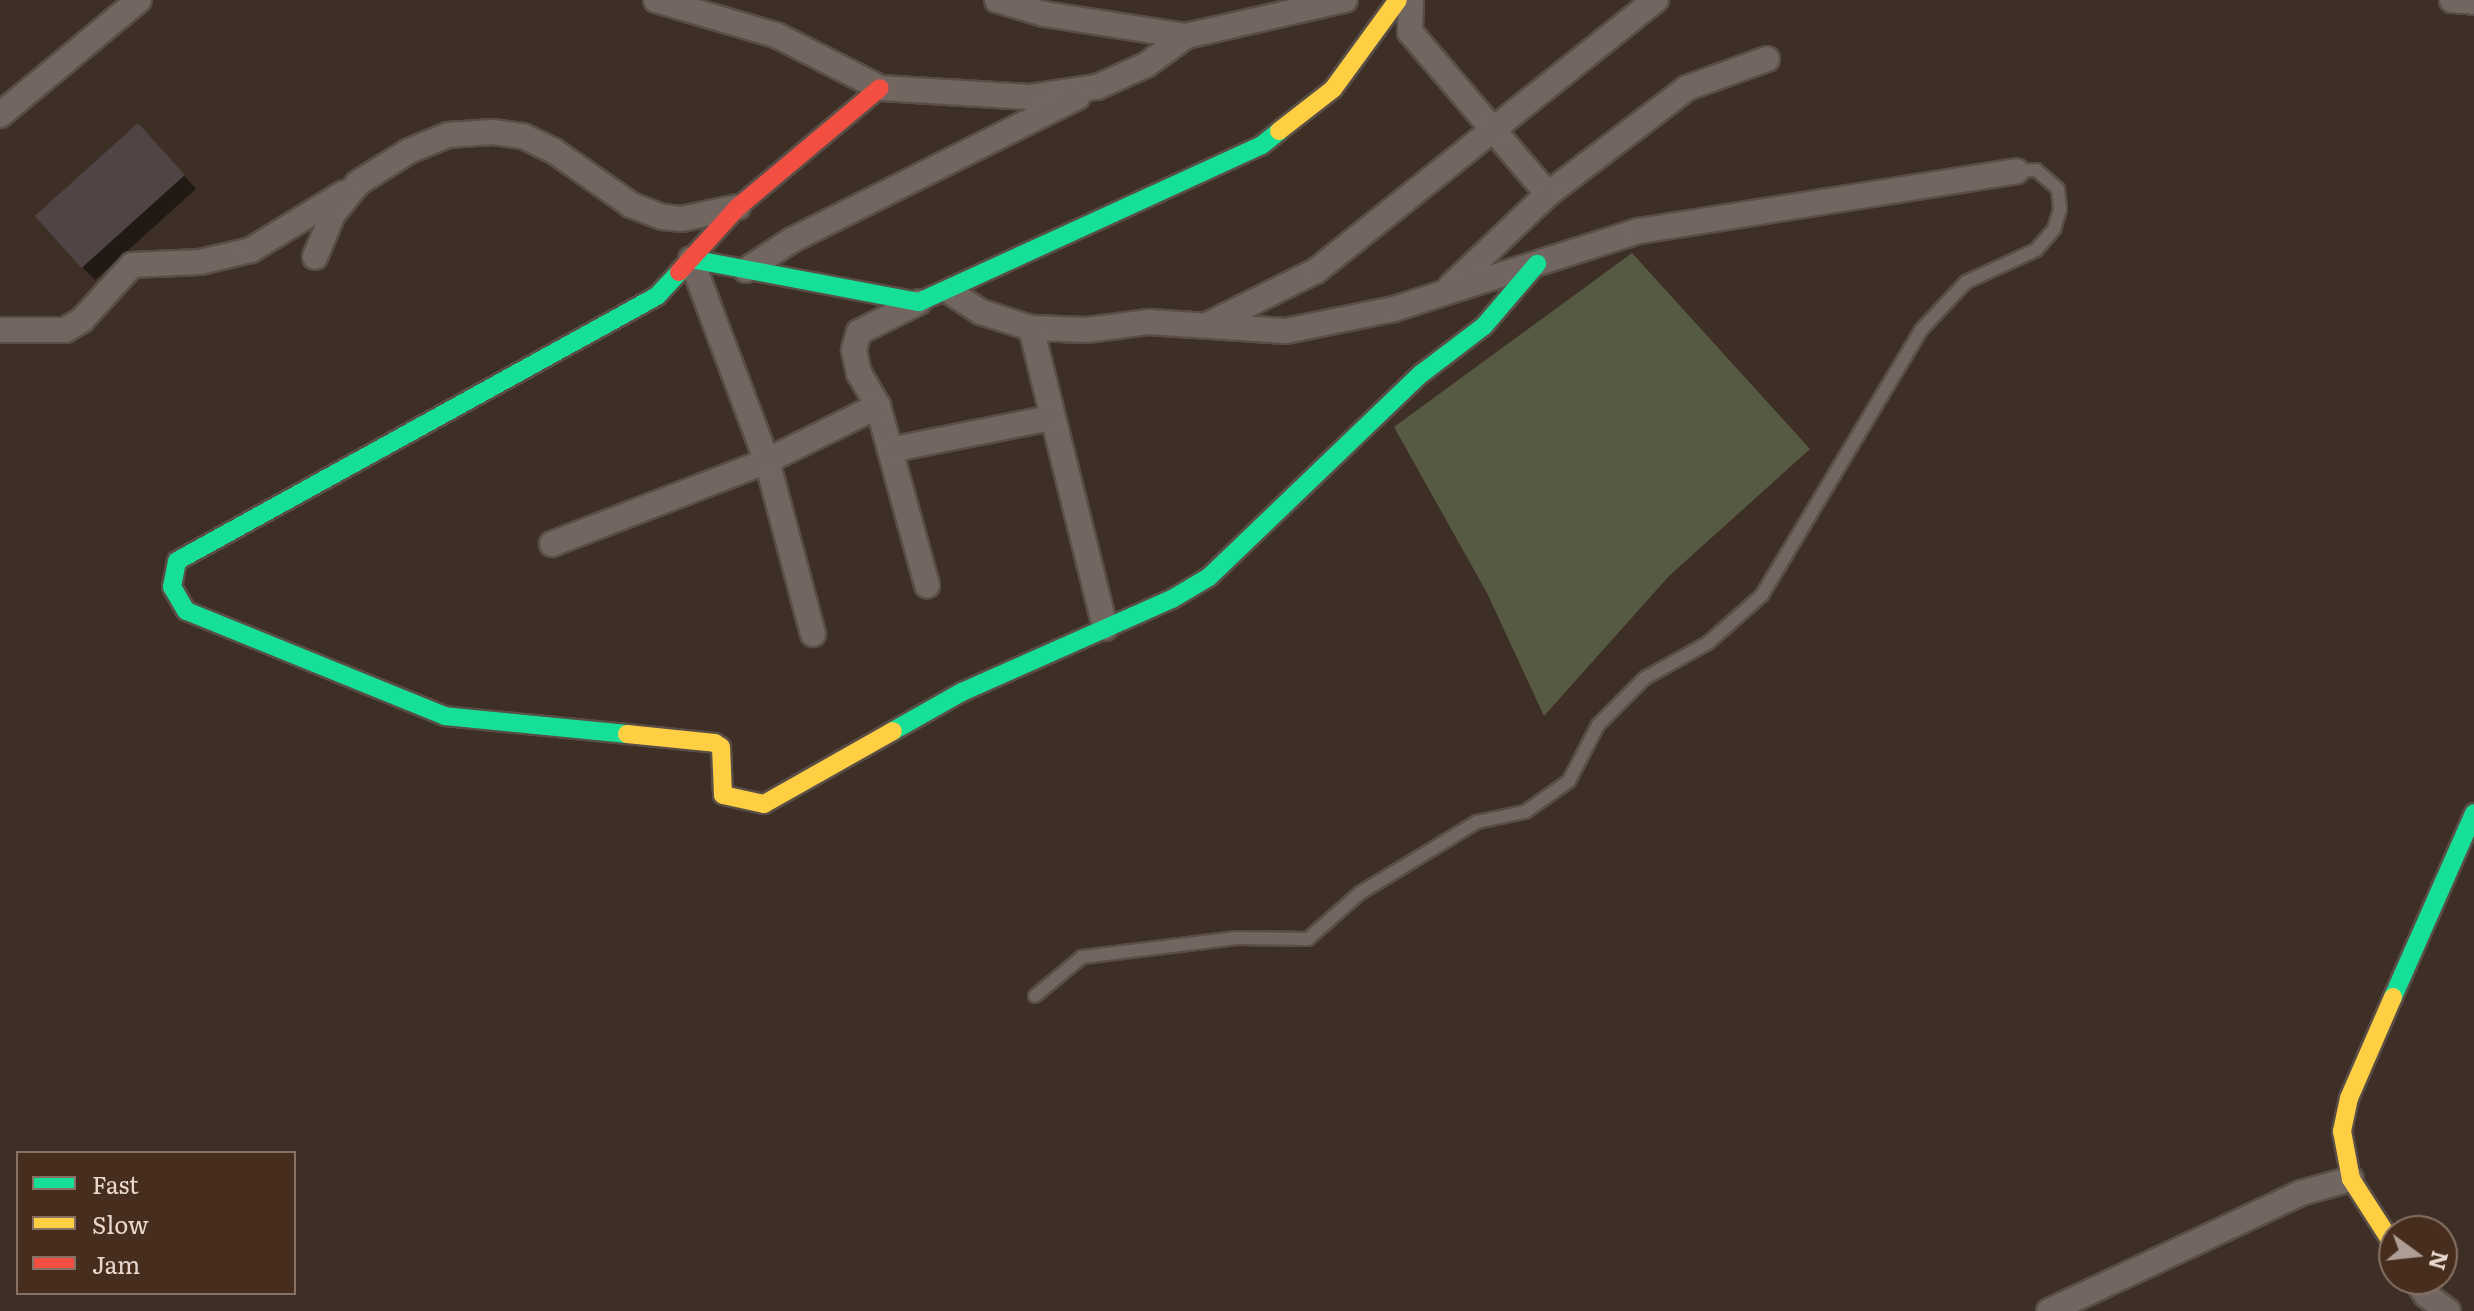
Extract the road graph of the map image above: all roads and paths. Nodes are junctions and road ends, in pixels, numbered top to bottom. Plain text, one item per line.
1 (139, 0) edge
2 (656, 0) edge
3 (997, 0) edge
4 (1345, 0) edge
5 (1398, 0) edge
6 (1411, 0) edge
7 (1656, 0) edge
8 (2452, 0) edge
9 (2474, 2) edge
10 (1186, 36) junction
11 (1767, 59) dead end
12 (1097, 87) junction
13 (880, 88) junction
14 (0, 115) edge
15 (1494, 129) junction
16 (2016, 171) joint
17 (358, 183) junction
18 (1548, 194) junction
19 (738, 207) junction
20 (315, 257) dead end
21 (691, 259) junction
22 (1537, 264) junction
23 (746, 270) junction
24 (1446, 289) junction
25 (950, 292) junction
26 (919, 302) junction
27 (1209, 324) junction
28 (1031, 328) junction
29 (0, 330) edge
30 (878, 406) junction
31 (1050, 418) junction
32 (890, 450) junction
33 (767, 461) junction
34 (552, 544) dead end
35 (927, 585) dead end
36 (1105, 628) junction
37 (813, 634) dead end
38 (2474, 813) edge
39 (1035, 996) dead end
40 (2351, 1179) junction
41 (2378, 1221) edge
42 (2421, 1295) edge
43 (2049, 1311) edge
44 (2448, 1311) edge

1 - 14 street
2 - 13 street
3 - 10 street
4 - 10 street
5 - 25 street
6 - 15 street
7 - 15 street
8 - 9 street
10 - 12 street
11 - 18 street
12 - 13 street
12 - 23 street
13 - 19 street
15 - 18 street
15 - 27 street
16 - 22 street
16 - 39 lane
17 - 19 street
17 - 20 street
17 - 29 street
18 - 24 street
19 - 21 street
21 - 23 street
21 - 33 street
21 - 36 street
22 - 24 street
22 - 36 street
23 - 26 street
24 - 27 street
25 - 26 street
25 - 28 street
26 - 30 street
27 - 28 street
28 - 31 street
30 - 32 street
30 - 33 street
31 - 32 street
31 - 36 street
32 - 35 street
33 - 34 street
33 - 37 street
38 - 40 street
40 - 41 street
40 - 43 street
42 - 44 street

